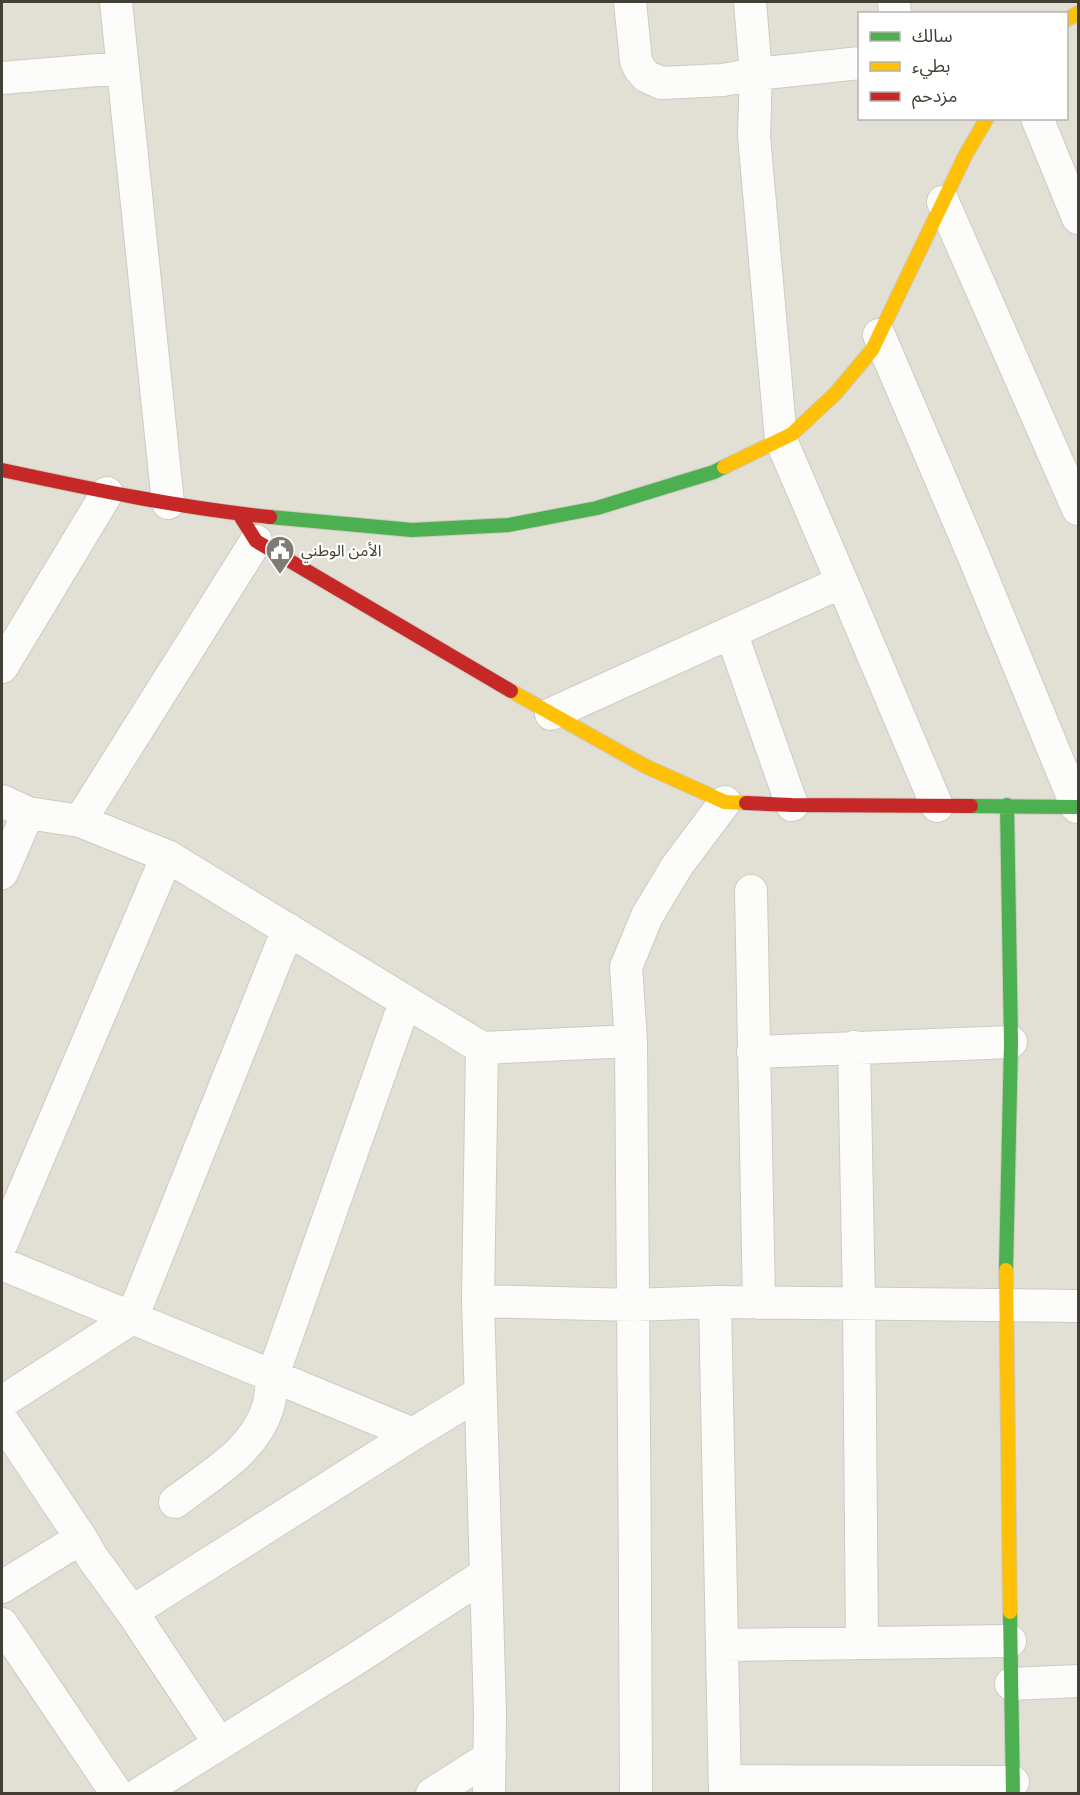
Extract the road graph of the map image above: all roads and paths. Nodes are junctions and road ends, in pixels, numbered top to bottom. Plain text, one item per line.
1 (116, 2) edge
2 (630, 2) edge
3 (750, 2) edge
4 (858, 63) edge
5 (122, 69) junction
6 (756, 74) junction
7 (2, 78) edge
8 (986, 120) edge
9 (1038, 120) edge
10 (943, 202) junction
11 (1078, 218) edge
12 (879, 335) junction
13 (781, 440) junction
14 (2, 470) edge
15 (106, 493) junction
16 (168, 503) junction
17 (1078, 509) edge
18 (239, 514) junction
19 (256, 541) junction
20 (842, 582) junction
21 (730, 632) junction
22 (2, 667) edge
23 (551, 714) junction
24 (725, 802) junction
25 (792, 805) junction
26 (1007, 805) junction
27 (15, 807) edge
28 (937, 807) junction
29 (1078, 807) edge
30 (80, 821) junction
31 (167, 856) junction
32 (2, 873) edge
33 (751, 891) dead end
34 (288, 929) junction
35 (405, 1002) junction
36 (631, 1041) junction
37 (1011, 1042) junction
38 (854, 1047) junction
39 (482, 1048) junction
40 (753, 1052) junction
41 (2, 1243) edge
42 (2, 1263) edge
43 (478, 1301) junction
44 (715, 1302) junction
45 (759, 1303) junction
46 (859, 1303) junction
47 (633, 1305) junction
48 (1005, 1305) junction
49 (1078, 1306) edge
50 (132, 1318) junction
51 (273, 1375) junction
52 (480, 1393) junction
53 (2, 1402) edge
54 (2, 1420) edge
55 (413, 1434) junction
56 (175, 1502) dead end
57 (81, 1538) junction
58 (486, 1574) junction
59 (2, 1587) edge
60 (132, 1612) junction
61 (4, 1633) edge
62 (1010, 1641) junction
63 (862, 1642) junction
64 (722, 1645) junction
65 (1078, 1681) edge
66 (1011, 1684) junction
67 (219, 1743) junction
68 (490, 1757) junction
69 (725, 1787) edge
70 (1013, 1788) edge
71 (117, 1794) edge
72 (140, 1794) edge
73 (432, 1794) edge
74 (489, 1794) edge
75 (636, 1794) edge

1 - 5 street
2 - 6 street
3 - 6 street
4 - 6 street
5 - 7 street
5 - 16 street
6 - 13 street
8 - 10 street
9 - 11 street
10 - 12 street
10 - 17 street
12 - 13 street
12 - 29 street
13 - 18 street
13 - 20 street
14 - 15 street
15 - 16 street
15 - 22 street
16 - 18 street
18 - 19 street
19 - 23 street
19 - 30 street
20 - 21 street
20 - 28 street
21 - 23 street
21 - 25 street
23 - 24 street
24 - 25 street
24 - 36 street
25 - 28 street
26 - 28 street
26 - 29 street
26 - 37 street
27 - 30 street
27 - 32 street
30 - 31 street
31 - 34 street
31 - 41 street
33 - 40 street
34 - 35 street
34 - 50 street
35 - 39 street
35 - 51 street
36 - 39 street
36 - 47 street
37 - 38 street
37 - 48 street
38 - 40 street
38 - 46 street
39 - 43 street
40 - 45 street
42 - 50 street
43 - 47 street
43 - 52 street
44 - 45 street
44 - 47 street
44 - 64 street
45 - 46 street
46 - 48 street
46 - 63 street
47 - 75 street
48 - 49 street
48 - 62 street
50 - 51 street
50 - 53 street
51 - 55 street
51 - 56 street
52 - 55 street
52 - 58 street
54 - 57 street
55 - 60 street
57 - 59 street
57 - 60 street
58 - 67 street
58 - 68 street
60 - 67 street
61 - 71 street
62 - 63 street
62 - 66 street
63 - 64 street
64 - 69 street
65 - 66 street
66 - 70 street
67 - 72 street
68 - 73 street
68 - 74 street
69 - 70 street

